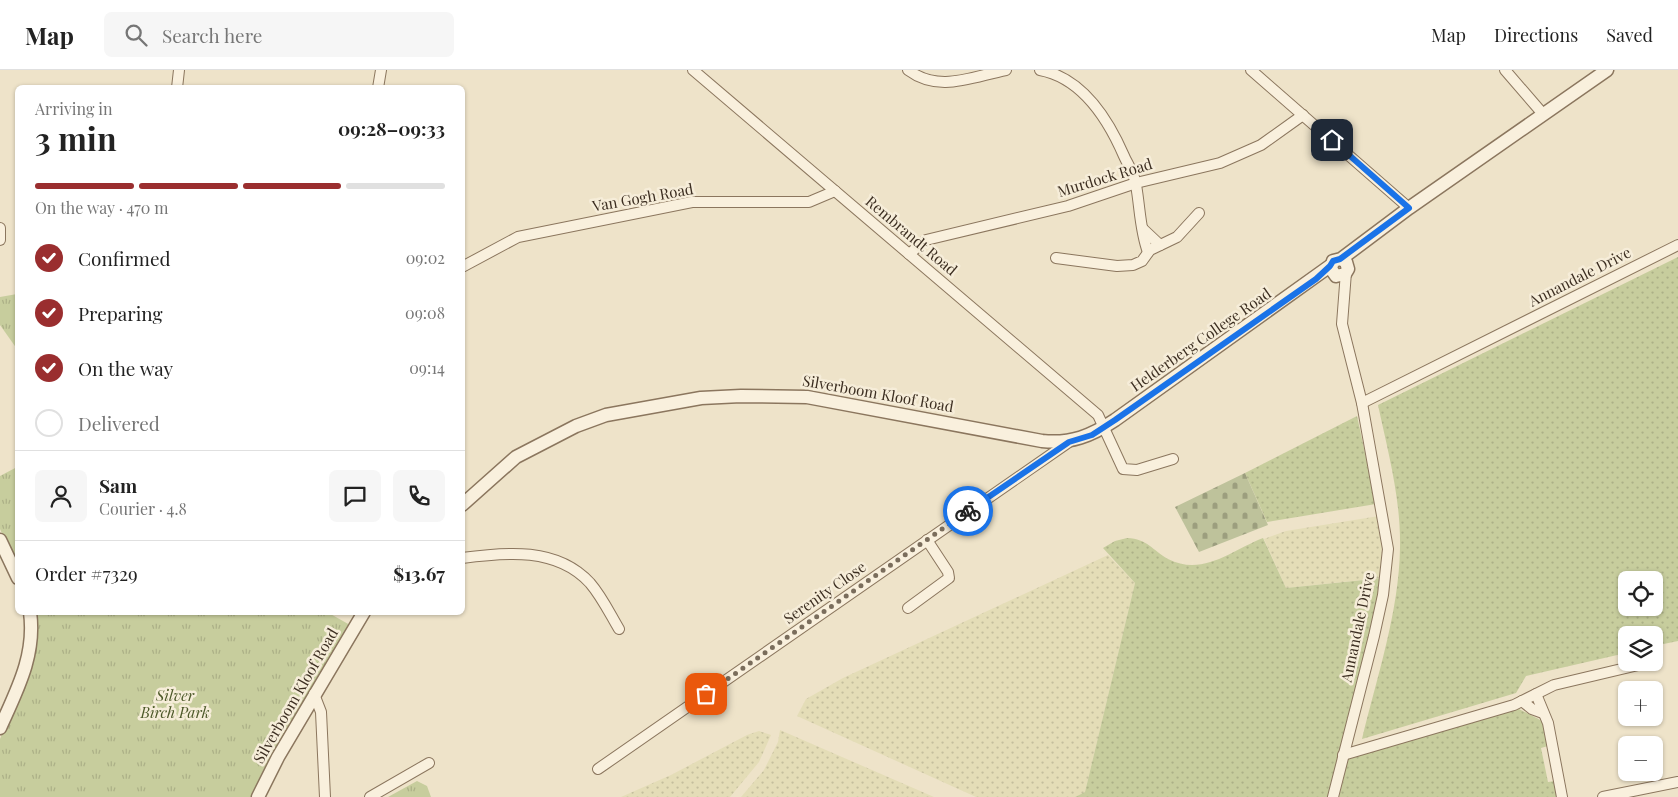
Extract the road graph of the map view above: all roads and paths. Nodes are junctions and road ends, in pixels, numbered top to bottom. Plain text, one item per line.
1 (179, 70) edge
2 (381, 70) edge
3 (693, 70) edge
4 (908, 70) edge
5 (1006, 70) edge
6 (1040, 70) edge
7 (1251, 70) edge
8 (1505, 70) edge
9 (1607, 70) edge
10 (177, 85) edge
11 (378, 85) edge
12 (1543, 114) junction
13 (1303, 115) junction
14 (1136, 183) junction
15 (835, 191) junction
16 (1409, 208) junction
17 (1199, 213) dead end
18 (0, 228) edge
19 (1144, 229) junction
20 (0, 240) edge
21 (1160, 245) junction
22 (1678, 245) edge
23 (1148, 252) junction
24 (909, 254) junction
25 (1056, 258) dead end
26 (465, 265) edge
27 (1340, 269) junction
28 (1362, 403) junction
29 (1104, 428) junction
30 (1069, 442) junction
31 (1173, 458) dead end
32 (465, 503) edge
33 (0, 540) edge
34 (927, 540) junction
35 (465, 558) edge
36 (15, 572) edge
37 (908, 608) dead end
38 (30, 615) edge
39 (362, 615) edge
40 (619, 629) dead end
41 (1618, 670) edge
42 (314, 694) junction
43 (1536, 694) junction
44 (1522, 701) junction
45 (1542, 713) junction
46 (0, 728) edge
47 (1343, 756) junction
48 (429, 763) dead end
49 (598, 769) dead end
50 (1678, 782) edge
51 (258, 797) edge
52 (324, 797) edge
53 (370, 797) edge
54 (1333, 797) edge
55 (1562, 797) edge
56 (1604, 797) edge

1 - 10 street
2 - 11 street
3 - 15 street, Rembrandt Road
4 - 5 street
6 - 14 street
7 - 13 street
8 - 12 street
9 - 12 street, Helderberg College Road
12 - 16 street, Helderberg College Road
13 - 14 street, Murdock Road
13 - 16 street
14 - 19 street
14 - 24 street, Murdock Road
15 - 24 street, Rembrandt Road
15 - 26 street, Van Gogh Road
16 - 27 street, Helderberg College Road
17 - 21 street
18 - 20 street
19 - 21 street
19 - 23 street
21 - 23 street
22 - 28 street, Annandale Drive
23 - 25 street
24 - 29 street, Rembrandt Road
27 - 28 street, Annandale Drive
27 - 29 street, Helderberg College Road
28 - 47 street, Annandale Drive
29 - 30 street, Silverboom Kloof Road
29 - 31 street, Rembrandt Road
30 - 32 street, Silverboom Kloof Road
30 - 34 street, Serenity Close
33 - 36 street
34 - 37 street
34 - 49 street, Serenity Close
35 - 40 street
38 - 46 street
39 - 42 street, Silverboom Kloof Road
41 - 43 street
42 - 51 street, Silverboom Kloof Road
42 - 52 street
43 - 44 street
43 - 45 street
44 - 45 street
44 - 47 street
45 - 55 street
47 - 54 street, Annandale Drive
48 - 53 street
50 - 56 street

